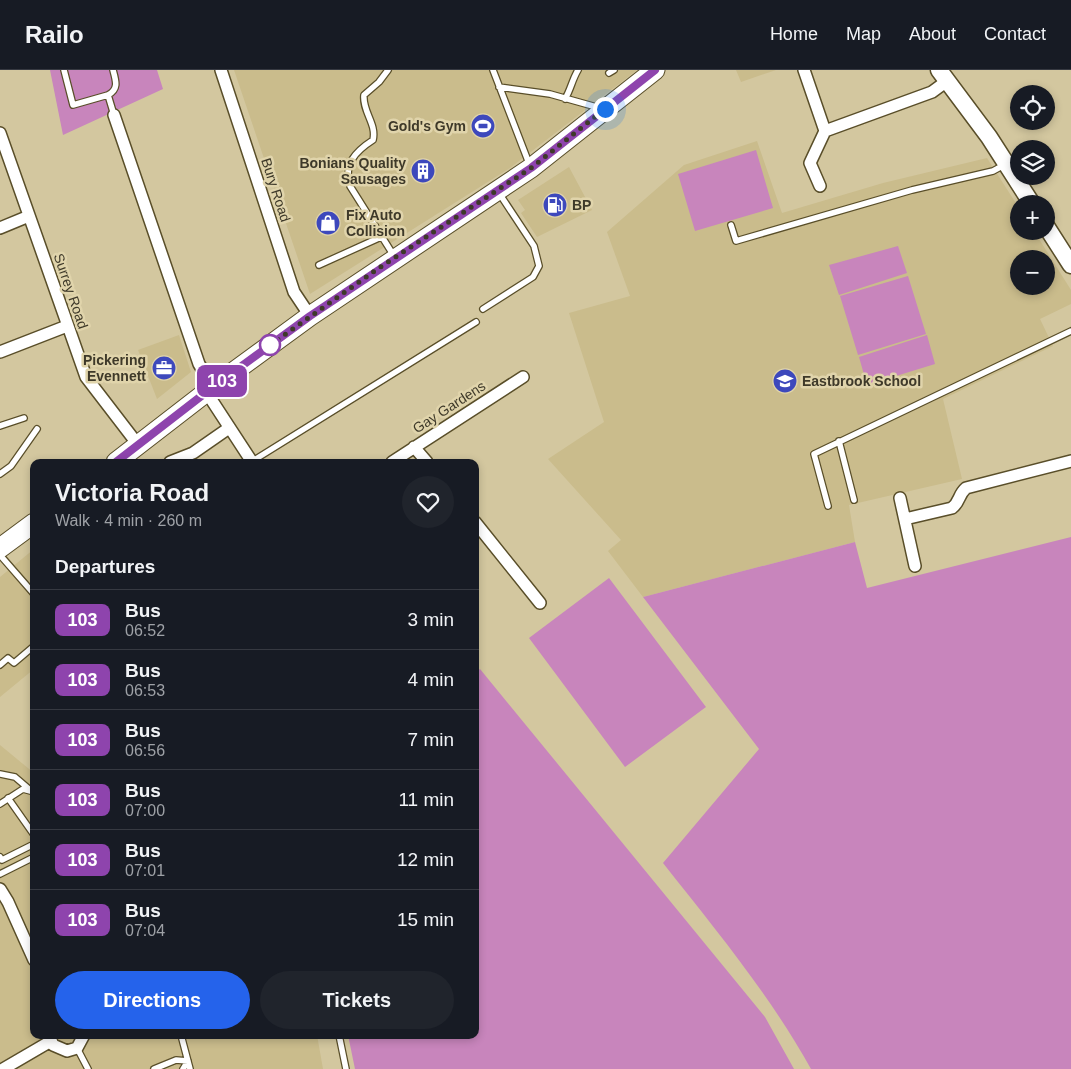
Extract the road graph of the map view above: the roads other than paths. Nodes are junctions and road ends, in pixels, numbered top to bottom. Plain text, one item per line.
1 (64, 70) edge
2 (113, 70) edge
3 (221, 70) edge
4 (388, 70) edge
5 (493, 70) edge
6 (578, 70) edge
7 (655, 70) edge
8 (804, 70) edge
9 (943, 75) edge
10 (499, 87) junction
11 (108, 96) junction
12 (565, 99) junction
13 (605, 109) junction
14 (114, 115) joint
15 (825, 131) junction
16 (0, 133) edge
17 (1006, 164) junction
18 (531, 168) junction
19 (820, 186) dead end
20 (496, 190) junction
21 (1026, 195) edge
22 (29, 216) junction
23 (731, 225) dead end
24 (0, 228) edge
25 (381, 236) junction
26 (1055, 240) edge
27 (396, 257) junction
28 (319, 265) dead end
29 (1071, 265) edge
30 (483, 309) dead end
31 (310, 316) junction
32 (476, 322) dead end
33 (68, 326) junction
34 (1071, 331) edge
35 (0, 352) edge
36 (523, 377) dead end
37 (210, 390) junction
38 (24, 418) dead end
39 (0, 426) edge
40 (228, 428) junction
41 (37, 429) dead end
42 (839, 441) junction
43 (138, 446) junction
44 (414, 447) junction
45 (120, 459) edge
46 (178, 459) edge
47 (249, 459) edge
48 (256, 459) edge
49 (396, 459) edge
50 (424, 459) edge
51 (1071, 462) edge
52 (0, 474) edge
53 (900, 498) dead end
54 (854, 500) dead end
55 (828, 506) dead end
56 (905, 519) junction
57 (30, 526) edge
58 (479, 527) edge
59 (0, 548) edge
60 (0, 554) edge
61 (915, 566) dead end
62 (30, 589) edge
63 (540, 603) dead end
64 (30, 649) edge
65 (0, 665) edge
66 (0, 774) edge
67 (30, 789) edge
68 (30, 790) edge
69 (8, 798) junction
70 (0, 804) edge
71 (30, 830) edge
72 (30, 846) edge
73 (0, 857) edge
74 (30, 859) edge
75 (0, 874) edge
76 (0, 889) edge
77 (30, 951) edge
78 (49, 1039) edge
79 (51, 1039) edge
80 (82, 1039) edge
81 (181, 1039) edge
82 (340, 1039) edge
83 (77, 1048) junction
84 (188, 1061) junction
85 (4, 1069) edge
86 (88, 1069) edge
87 (154, 1069) edge
88 (183, 1069) edge
89 (190, 1069) edge
90 (346, 1069) edge

1 - 11 lane
2 - 11 lane
3 - 31 street, Bury Road
4 - 25 lane
5 - 10 lane
6 - 12 lane
7 - 13 main road
8 - 15 street
9 - 15 street
9 - 17 street
10 - 12 lane
10 - 18 lane
11 - 14 lane
12 - 13 lane
13 - 18 main road
14 - 37 street
15 - 19 street
16 - 22 street, Surrey Road
17 - 21 street
17 - 23 lane
18 - 20 main road
20 - 27 main road
20 - 30 lane
22 - 24 street
22 - 33 street, Surrey Road
25 - 27 lane
25 - 28 lane
26 - 29 street
27 - 31 main road
31 - 37 main road
32 - 48 lane
33 - 35 street
33 - 43 street, Surrey Road
34 - 42 lane
36 - 44 street, Gay Gardens
37 - 40 street
37 - 43 main road
38 - 39 lane
40 - 46 street
40 - 47 street
41 - 52 lane
42 - 54 lane
42 - 55 lane
43 - 45 main road
44 - 49 street, Gay Gardens
44 - 50 street
51 - 56 street
53 - 56 street
56 - 61 street
57 - 59 main road
58 - 63 street
60 - 62 lane
64 - 65 lane
66 - 67 lane
68 - 69 lane
69 - 70 lane
69 - 71 lane
72 - 73 lane
74 - 75 lane
76 - 77 street
78 - 85 street
79 - 83 street
80 - 83 street
81 - 84 lane
82 - 90 lane
83 - 86 lane
84 - 87 lane
84 - 88 lane
84 - 89 lane

